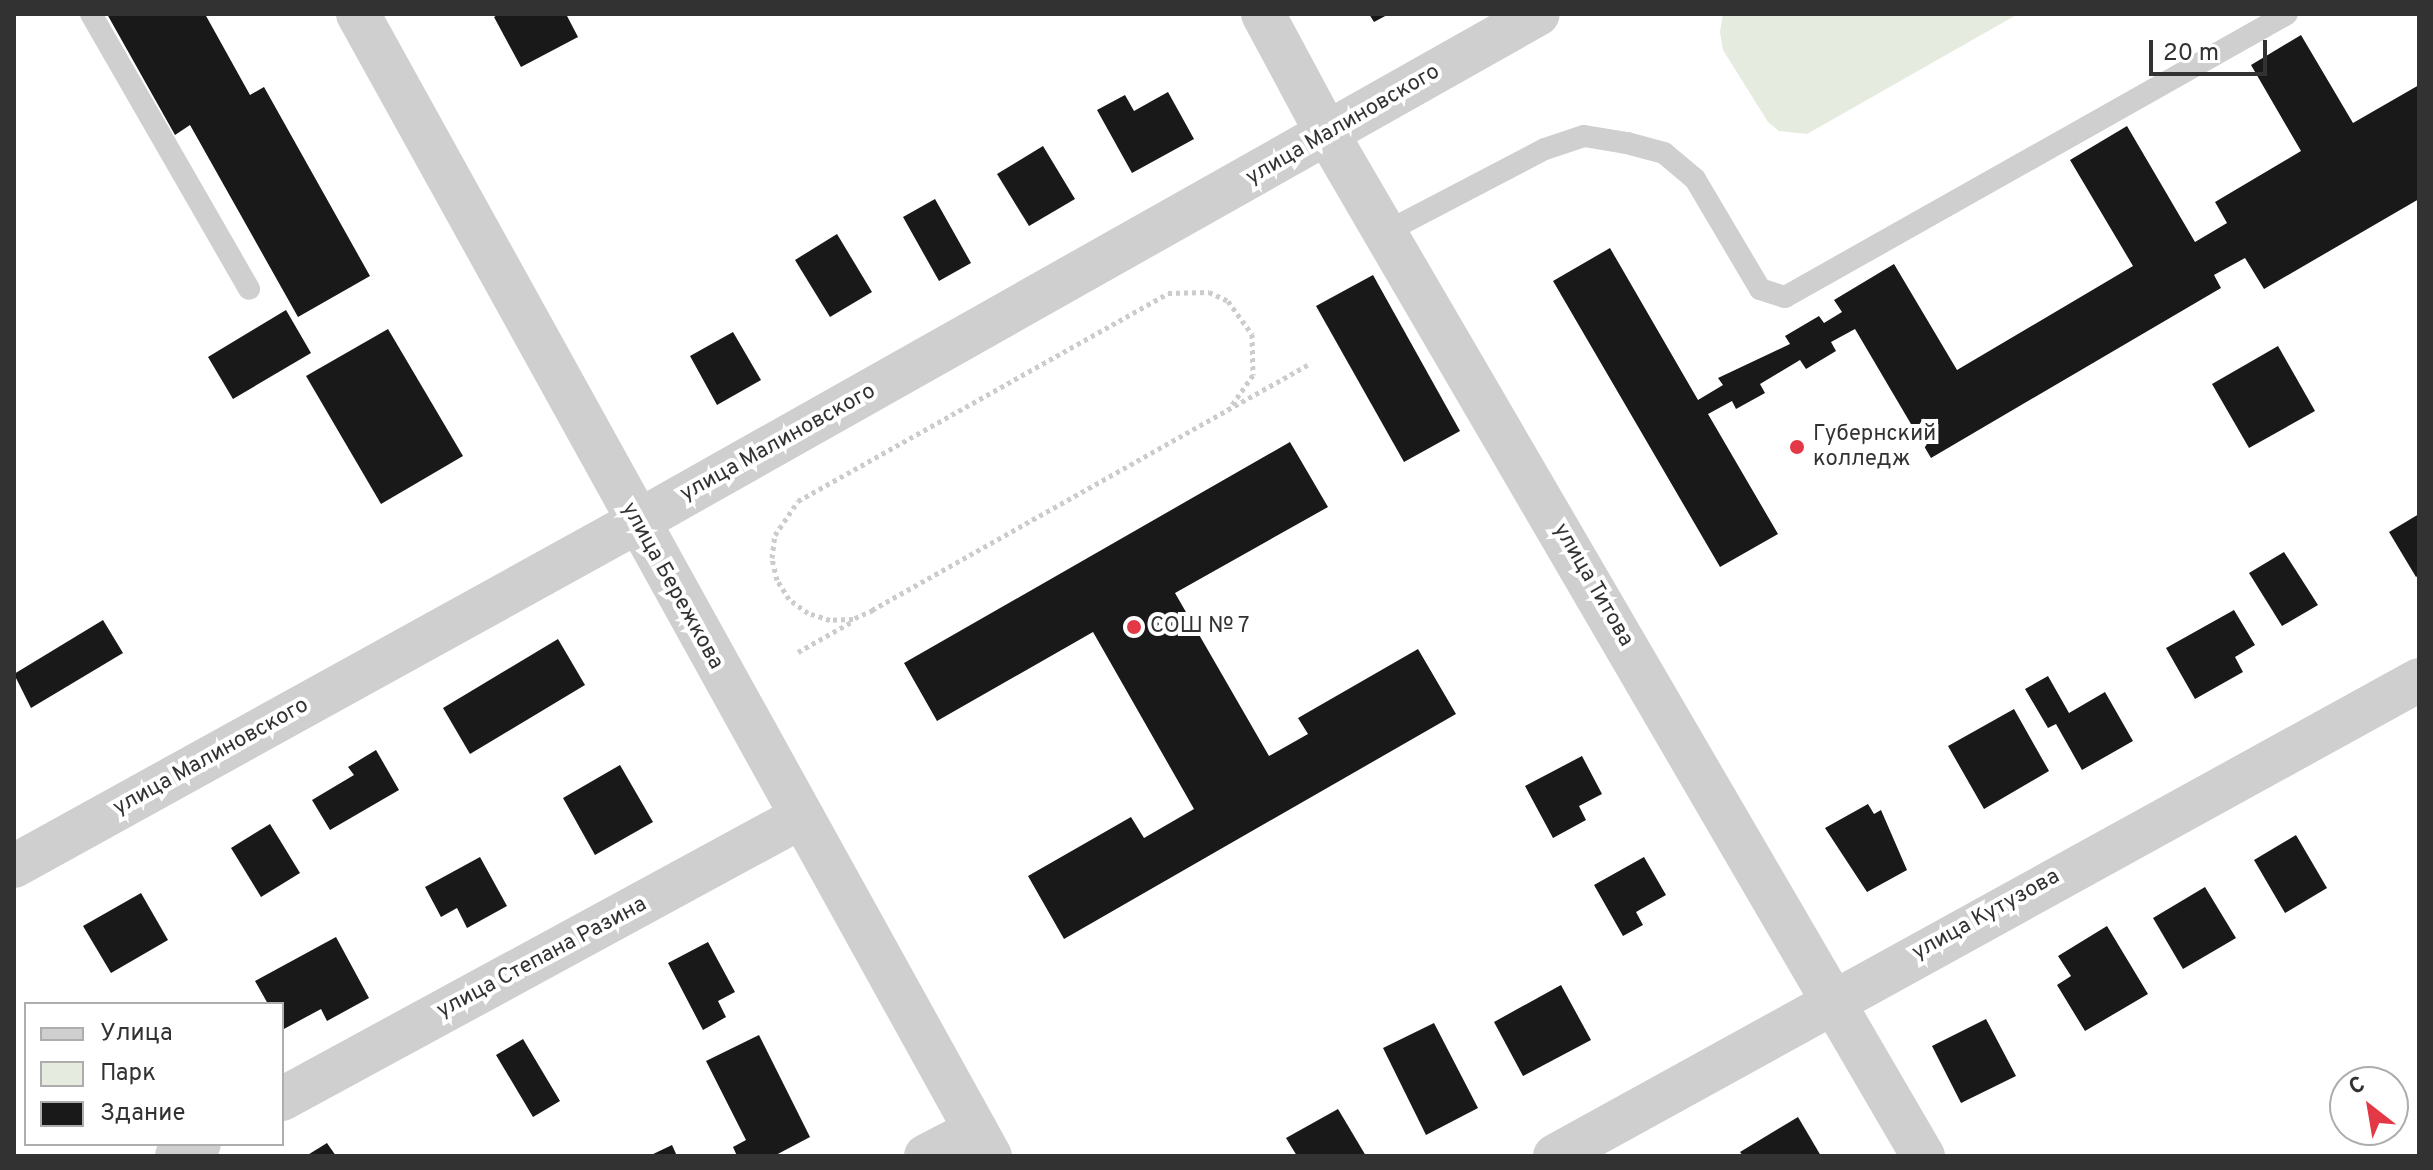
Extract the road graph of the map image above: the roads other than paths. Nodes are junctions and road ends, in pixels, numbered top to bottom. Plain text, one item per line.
1 (91, 14) edge
2 (358, 14) edge
3 (1263, 14) edge
4 (1538, 14) edge
5 (2287, 14) edge
6 (1328, 135) junction
7 (1386, 232) junction
8 (249, 289) dead end
9 (637, 522) junction
10 (2419, 680) edge
11 (801, 817) junction
12 (14, 866) edge
13 (1835, 998) junction
14 (284, 1098) edge
15 (983, 1143) edge
16 (195, 1146) edge
17 (177, 1156) edge
18 (926, 1156) edge
19 (1555, 1156) edge
20 (1923, 1156) edge

1 - 8 lane
2 - 9 street, улица Бережкова
3 - 6 street, улица Титова
4 - 6 street, улица Малиновского
5 - 7 lane
6 - 7 street, улица Титова
6 - 9 street, улица Малиновского
7 - 13 street, улица Титова
9 - 11 street, улица Бережкова
9 - 12 street, улица Малиновского
10 - 13 street, улица Кутузова
11 - 14 street, улица Степана Разина
11 - 15 street, улица Бережкова
13 - 19 street, улица Кутузова
13 - 20 street, улица Титова
15 - 18 street
16 - 17 street

